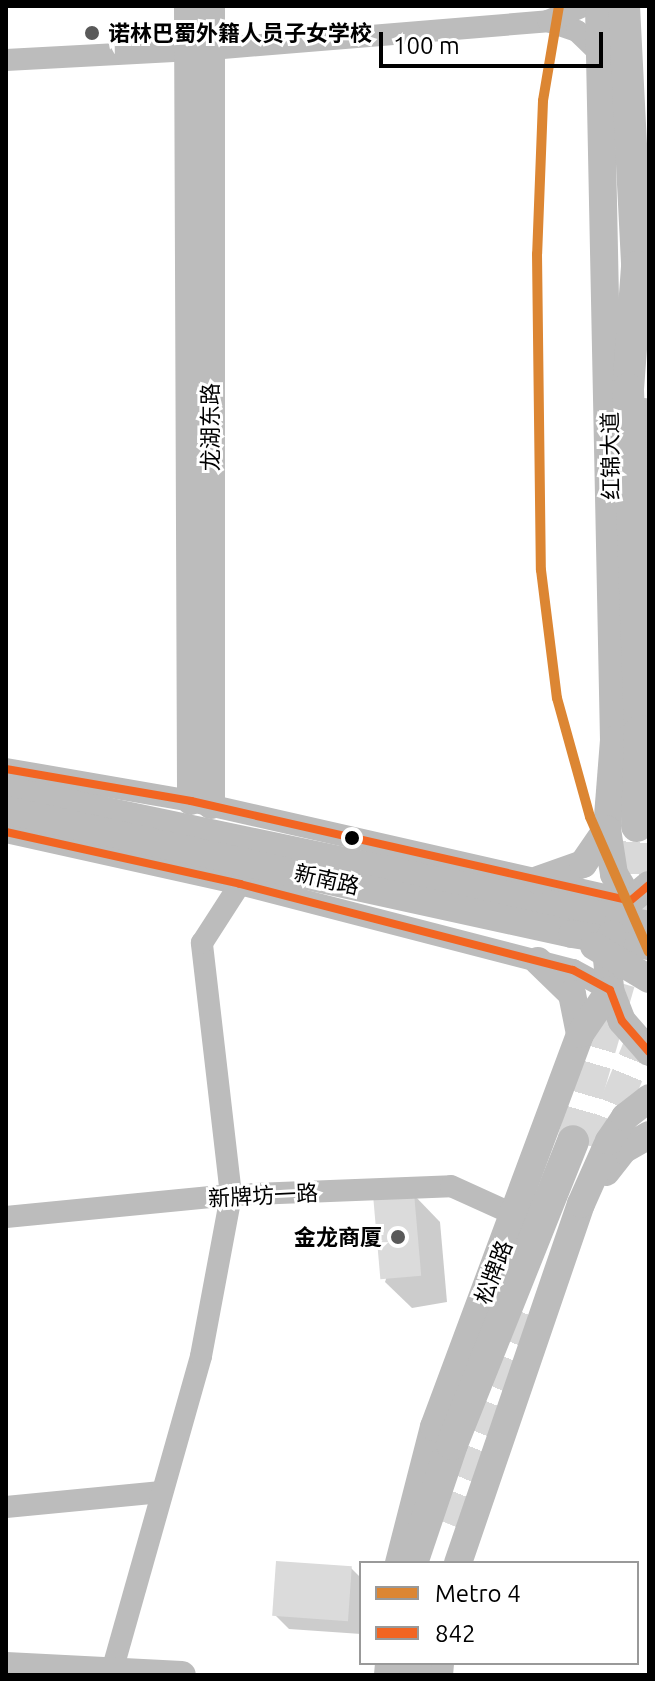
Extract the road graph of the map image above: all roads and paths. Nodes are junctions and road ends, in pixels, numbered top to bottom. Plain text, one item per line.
1 (188, 6) edge
2 (211, 6) edge
3 (584, 6) edge
4 (599, 6) edge
5 (624, 6) edge
6 (548, 21) junction
7 (200, 50) junction
8 (600, 53) junction
9 (6, 60) edge
10 (637, 267) junction
11 (649, 503) edge
12 (6, 769) edge
13 (6, 790) edge
14 (201, 803) junction
15 (6, 810) edge
16 (622, 827) junction
17 (6, 832) edge
18 (538, 880) junction
19 (240, 884) junction
20 (640, 893) edge
21 (649, 925) edge
22 (572, 934) junction
23 (649, 946) edge
24 (538, 961) junction
25 (649, 979) edge
26 (610, 990) junction
27 (580, 1034) junction
28 (649, 1052) edge
29 (649, 1098) edge
30 (649, 1135) edge
31 (573, 1141) tunnel mouth
32 (231, 1195) junction
33 (581, 1204) junction
34 (515, 1215) junction
35 (6, 1217) edge
36 (161, 1492) junction
37 (6, 1507) edge
38 (446, 1523) tunnel mouth
39 (400, 1561) edge
40 (413, 1561) edge
41 (436, 1561) edge
42 (459, 1561) edge
43 (6, 1666) edge
44 (112, 1671) junction
45 (182, 1675) edge

1 - 7 main road
2 - 7 main road
3 - 6 street
4 - 8 main road, 红锦大道
5 - 10 highway, 红锦大道
6 - 7 street
6 - 8 street
7 - 9 street
7 - 14 main road, 龙湖东路
8 - 16 main road, 红锦大道
10 - 11 main road, 红锦大道
10 - 16 highway, 红锦大道
12 - 14 street, 新南路
13 - 21 main road, 新南路
14 - 18 street, 新南路
15 - 22 main road, 新南路
16 - 18 main road
16 - 20 main road, 红锦大道
17 - 19 street, 新南路
18 - 20 street, 新南路
19 - 24 street, 新南路
19 - 32 street
20 - 26 main road
22 - 23 main road, 新南路
22 - 25 main road
24 - 26 street, 新南路
24 - 27 main road
26 - 27 main road, 松牌路
26 - 28 main road
27 - 34 main road, 松牌路
29 - 33 main road
30 - 33 main road
31 - 40 highway, 松牌路
32 - 34 street, 新牌坊一路
32 - 35 street, 新牌坊一路
32 - 36 street
33 - 42 main road
34 - 39 main road, 松牌路
36 - 37 street
36 - 44 street
38 - 41 highway
43 - 44 main road
44 - 45 main road

